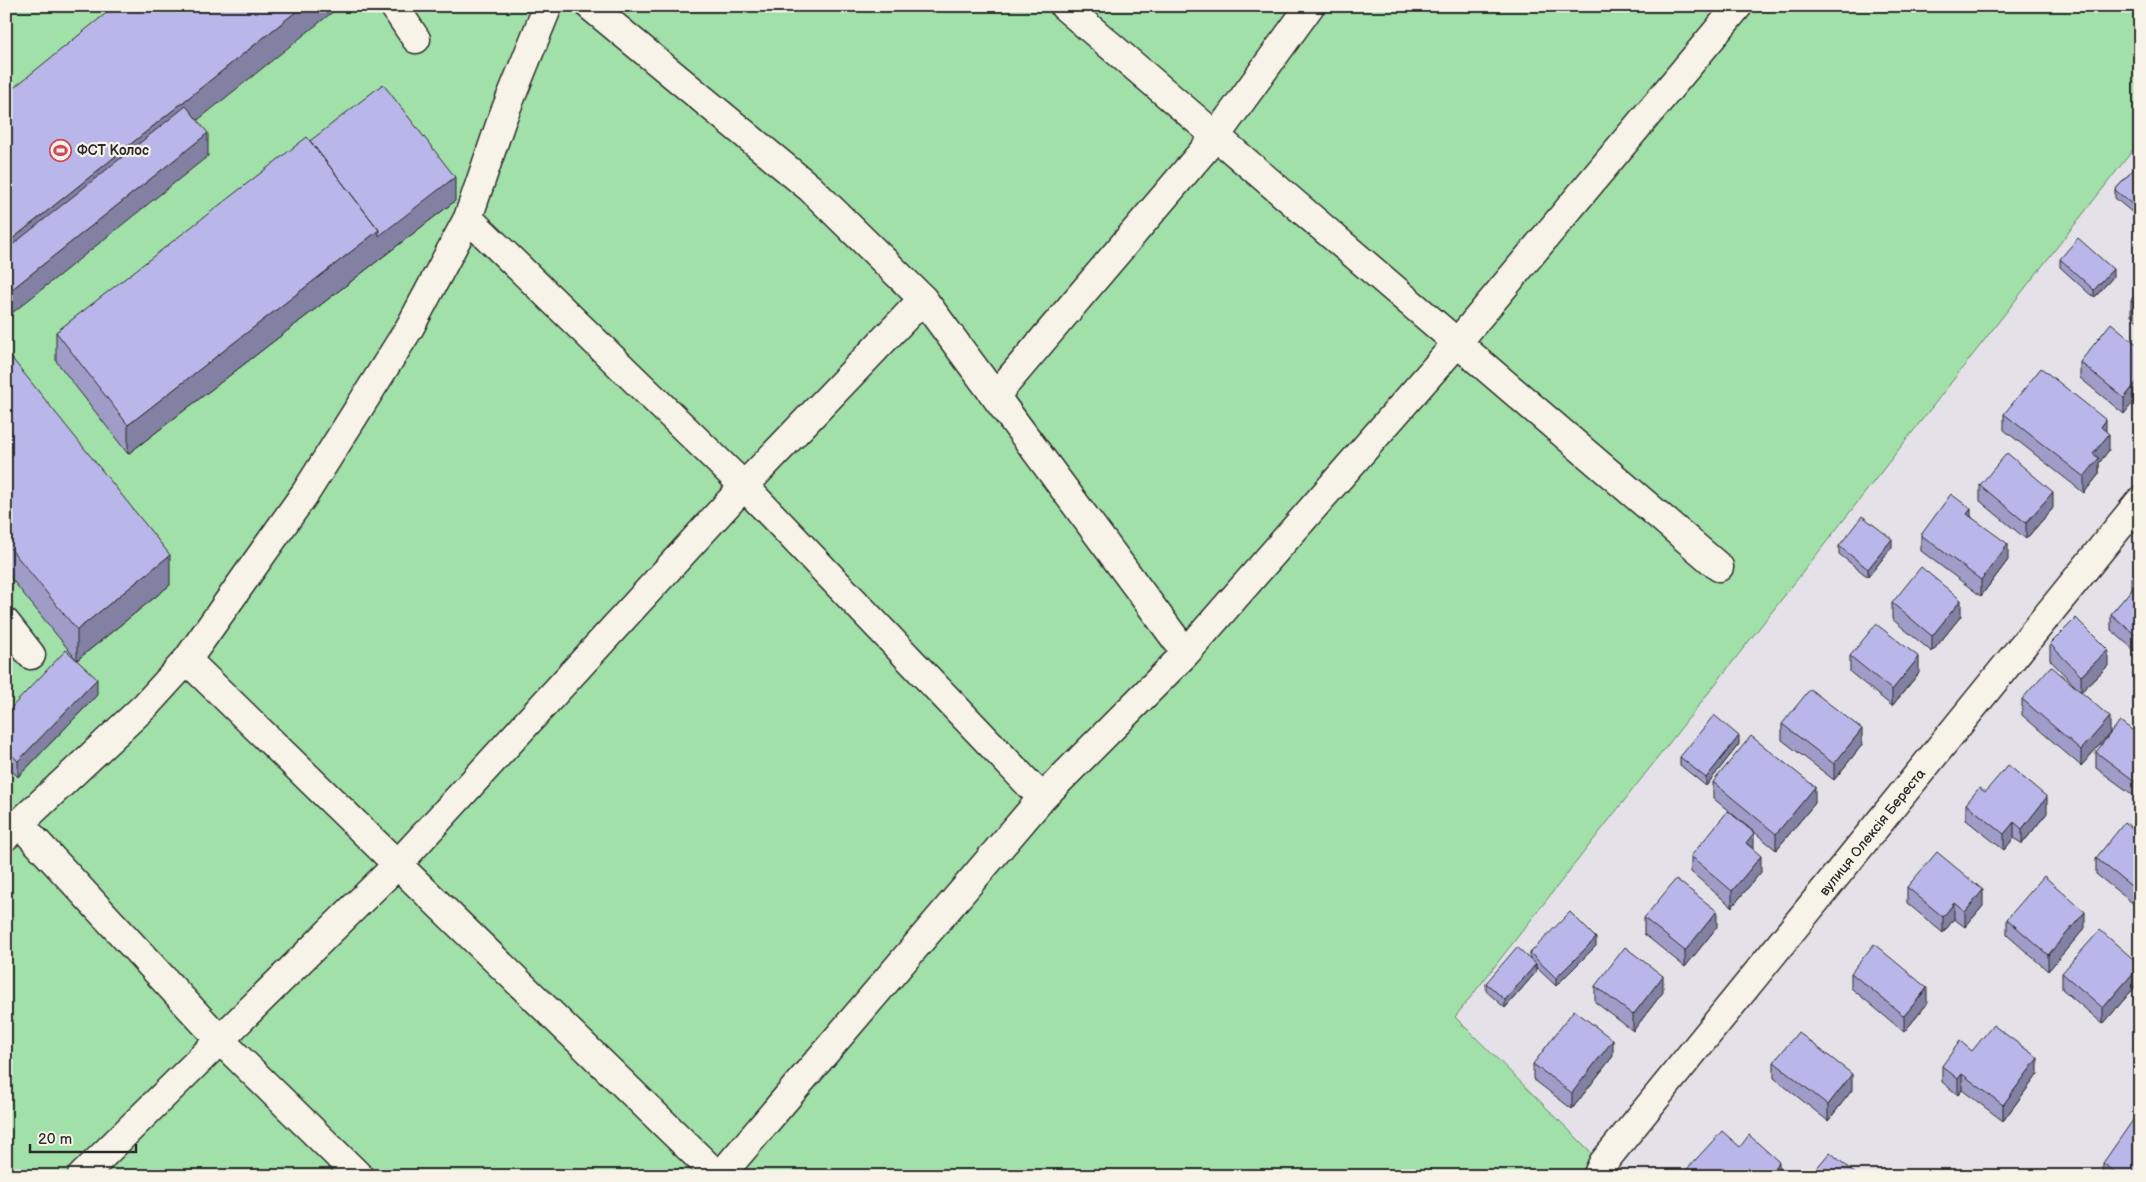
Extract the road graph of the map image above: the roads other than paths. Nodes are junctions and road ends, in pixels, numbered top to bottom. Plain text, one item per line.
1 (394, 6) edge
2 (548, 6) edge
3 (590, 6) edge
4 (1064, 6) edge
5 (1310, 6) edge
6 (1738, 6) edge
7 (416, 39) dead end
8 (1216, 136) junction
9 (468, 218) junction
10 (923, 298) junction
11 (1457, 342) junction
12 (996, 395) junction
13 (744, 486) junction
14 (2140, 501) edge
15 (1720, 568) dead end
16 (6, 623) edge
17 (1186, 653) junction
18 (31, 655) dead end
19 (186, 660) junction
20 (1042, 798) junction
21 (13, 830) edge
22 (397, 865) junction
23 (221, 1041) junction
24 (1600, 1169) edge
25 (82, 1176) edge
26 (359, 1176) edge
27 (719, 1176) edge

1 - 7 street
2 - 9 street
3 - 10 street
4 - 8 street
5 - 8 street
6 - 11 street
8 - 11 street
8 - 12 street
9 - 13 street
9 - 19 street
10 - 12 street
10 - 13 street
11 - 15 street
11 - 17 street
12 - 17 street
13 - 20 street
13 - 22 street
14 - 24 street, вулиця Олексія Береста
16 - 18 street
17 - 20 street
19 - 21 street
19 - 22 street
20 - 27 street
21 - 23 street
22 - 23 street
22 - 27 street
23 - 25 street
23 - 26 street

